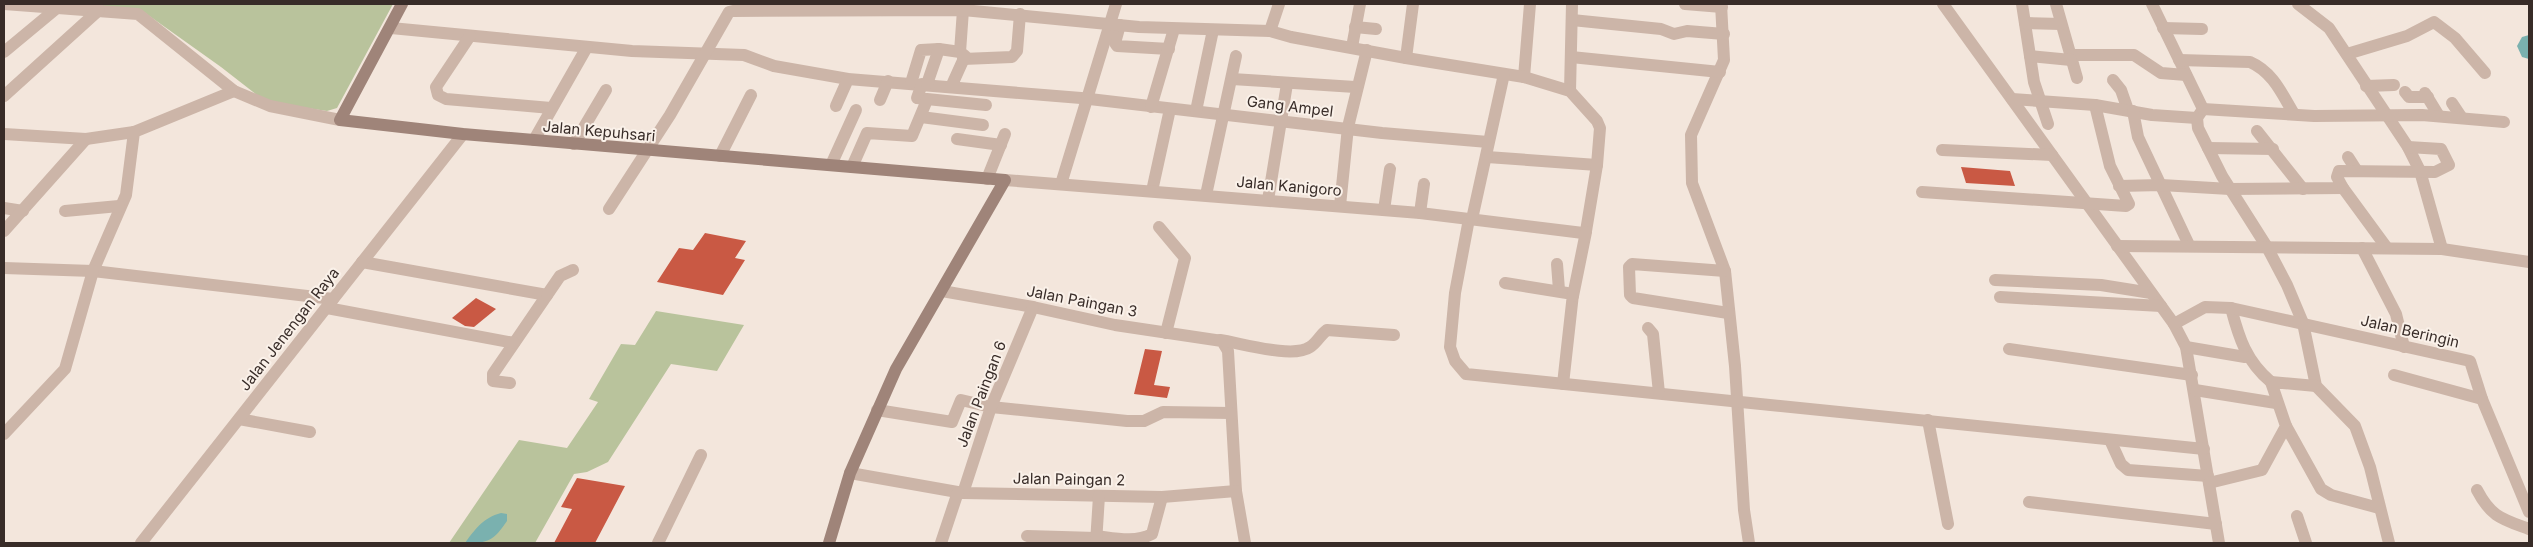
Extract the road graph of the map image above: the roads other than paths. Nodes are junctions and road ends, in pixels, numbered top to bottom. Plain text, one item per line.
1 (4, 4) edge
2 (402, 4) edge
3 (1116, 4) edge
4 (1279, 4) edge
5 (1360, 4) edge
6 (1413, 4) edge
7 (1530, 4) edge
8 (1572, 4) edge
9 (1685, 4) edge
10 (1943, 4) edge
11 (2022, 4) edge
12 (2056, 4) edge
13 (2152, 4) edge
14 (2298, 4) edge
15 (1722, 6) edge
16 (57, 8) junction
17 (99, 10) junction
18 (963, 10) junction
19 (1020, 14) junction
20 (1572, 20) junction
21 (2025, 23) junction
22 (2061, 24) junction
23 (1115, 25) junction
24 (1355, 27) junction
25 (391, 28) junction
26 (1174, 28) junction
27 (2163, 28) junction
28 (2202, 28) dead end
29 (1376, 29) dead end
30 (1213, 30) junction
31 (1270, 31) junction
32 (1724, 34) junction
33 (470, 36) junction
34 (586, 47) junction
35 (1352, 47) junction
36 (940, 49) junction
37 (1169, 49) junction
38 (1367, 50) junction
39 (4, 52) edge
40 (705, 54) junction
41 (2347, 54) junction
42 (962, 55) junction
43 (1236, 56) dead end
44 (1571, 56) junction
45 (2030, 56) junction
46 (2070, 57) junction
47 (1406, 58) junction
48 (2178, 60) junction
49 (1720, 72) junction
50 (2485, 73) dead end
51 (1504, 74) junction
52 (2186, 75) junction
53 (1524, 77) junction
54 (2077, 78) dead end
55 (848, 79) junction
56 (1232, 79) junction
57 (2113, 80) dead end
58 (888, 81) junction
59 (920, 84) junction
60 (1287, 84) junction
61 (2394, 85) dead end
62 (2366, 86) junction
63 (951, 87) junction
64 (1355, 87) junction
65 (606, 90) dead end
66 (234, 91) junction
67 (1570, 91) junction
68 (2404, 92) dead end
69 (751, 95) dead end
70 (4, 96) edge
71 (880, 100) dead end
72 (927, 100) junction
73 (1088, 100) junction
74 (2012, 100) junction
75 (2042, 101) junction
76 (2452, 103) dead end
77 (986, 105) dead end
78 (2095, 105) junction
79 (836, 106) dead end
80 (1151, 107) junction
81 (551, 108) junction
82 (856, 110) dead end
83 (1170, 110) junction
84 (2130, 110) junction
85 (1196, 112) junction
86 (1224, 114) junction
87 (2200, 114) junction
88 (2294, 114) junction
89 (2386, 115) junction
90 (2439, 116) junction
91 (921, 117) junction
92 (2462, 118) junction
93 (340, 120) junction
94 (1281, 120) junction
95 (2504, 122) dead end
96 (2048, 124) dead end
97 (983, 125) dead end
98 (1349, 129) junction
99 (134, 132) junction
100 (2257, 132) dead end
101 (4, 134) edge
102 (463, 134) junction
103 (86, 139) junction
104 (958, 139) dead end
105 (534, 140) junction
106 (1488, 142) junction
107 (574, 144) junction
108 (2208, 148) junction
109 (2408, 148) junction
110 (645, 150) junction
111 (1942, 150) dead end
112 (2272, 150) junction
113 (2052, 155) junction
114 (720, 156) junction
115 (1487, 157) junction
116 (2348, 157) dead end
117 (831, 165) junction
118 (1597, 165) junction
119 (852, 167) junction
120 (1390, 169) dead end
121 (2357, 171) junction
122 (2420, 171) junction
123 (987, 179) junction
124 (1005, 180) junction
125 (1061, 184) junction
126 (1424, 184) dead end
127 (2161, 185) junction
128 (2119, 186) junction
129 (2343, 188) junction
130 (2303, 189) junction
131 (2230, 190) junction
132 (1152, 191) junction
133 (1922, 192) dead end
134 (1206, 195) junction
135 (1268, 200) junction
136 (2088, 205) junction
137 (119, 206) junction
138 (1340, 206) junction
139 (4, 208) edge
140 (608, 209) dead end
141 (1384, 210) junction
142 (23, 211) junction
143 (65, 211) dead end
144 (1420, 213) junction
145 (1470, 219) junction
146 (1159, 227) dead end
147 (4, 231) edge
148 (1586, 231) junction
149 (2189, 245) junction
150 (2117, 246) junction
151 (2268, 247) junction
152 (2362, 248) junction
153 (2387, 248) junction
154 (2442, 249) junction
155 (362, 262) junction
156 (2529, 262) edge
157 (1557, 264) dead end
158 (4, 268) edge
159 (573, 270) dead end
160 (92, 271) junction
161 (1725, 271) junction
162 (1996, 280) dead end
163 (1505, 283) dead end
164 (1559, 290) junction
165 (942, 291) junction
166 (2151, 293) junction
167 (547, 295) junction
168 (1573, 296) junction
169 (2000, 297) dead end
170 (330, 303) junction
171 (2161, 306) junction
172 (1033, 307) junction
173 (2231, 308) junction
174 (1728, 313) junction
175 (2303, 323) junction
176 (2174, 324) junction
177 (1648, 328) dead end
178 (1166, 333) junction
179 (1394, 335) dead end
180 (1219, 340) junction
181 (514, 343) junction
182 (2186, 347) junction
183 (2404, 347) junction
184 (2009, 349) dead end
185 (2245, 357) junction
186 (2192, 375) junction
187 (2394, 375) dead end
188 (2271, 382) junction
189 (510, 383) dead end
190 (1562, 384) junction
191 (2316, 386) junction
192 (2195, 390) junction
193 (1659, 393) junction
194 (2482, 399) junction
195 (1737, 402) junction
196 (2276, 403) junction
197 (992, 407) junction
198 (877, 410) junction
199 (1231, 413) junction
200 (239, 419) junction
201 (1928, 420) junction
202 (2286, 426) junction
203 (310, 432) dead end
204 (4, 434) edge
205 (2110, 440) junction
206 (2204, 449) junction
207 (701, 455) dead end
208 (850, 473) junction
209 (2209, 480) junction
210 (2477, 490) dead end
211 (1236, 491) junction
212 (961, 492) junction
213 (1099, 496) junction
214 (1162, 497) junction
215 (2029, 502) dead end
216 (2379, 508) junction
217 (2529, 512) edge
218 (2297, 516) dead end
219 (1948, 524) dead end
220 (2216, 524) junction
221 (2529, 529) edge
222 (1028, 536) dead end
223 (1096, 539) edge
224 (141, 543) edge
225 (658, 543) edge
226 (829, 543) edge
227 (941, 543) edge
228 (1245, 543) edge
229 (1749, 543) edge
230 (2219, 543) edge
231 (2306, 543) edge
232 (2389, 543) edge

1 - 16 street
2 - 25 street
3 - 23 street
4 - 31 street
5 - 24 street
6 - 47 street
7 - 53 street
8 - 20 street
9 - 15 street
10 - 74 street
11 - 21 street
12 - 22 street
13 - 27 street
14 - 41 street
15 - 32 street
16 - 17 street
16 - 39 street
17 - 66 street
17 - 70 street
18 - 19 street
18 - 40 street
18 - 42 street
19 - 23 street
19 - 42 street
20 - 32 street
20 - 44 street
21 - 22 street
21 - 45 street
22 - 46 street
23 - 26 street
23 - 37 street
23 - 73 street
24 - 29 street
24 - 35 street
25 - 33 street, Gang Ampel
25 - 93 street
26 - 30 street
26 - 37 street
27 - 28 street
27 - 48 street
30 - 31 street
30 - 85 street
31 - 35 street
32 - 49 street
33 - 34 street, Gang Ampel
33 - 81 street
34 - 40 street, Gang Ampel
34 - 81 street
35 - 38 street
36 - 42 street
36 - 59 street
36 - 59 street
37 - 80 street
38 - 47 street
38 - 64 street
40 - 55 street, Gang Ampel
40 - 110 street
41 - 50 street
41 - 62 street
42 - 63 street
43 - 56 street
44 - 49 street
44 - 67 street
45 - 46 street
45 - 75 street
46 - 52 street
46 - 54 street
47 - 51 street
48 - 52 street
48 - 88 street
49 - 161 street
51 - 53 street
51 - 106 street
52 - 87 street
53 - 67 street
55 - 58 street, Gang Ampel
55 - 79 street
56 - 60 street
56 - 86 street
57 - 84 street
58 - 59 street, Gang Ampel
58 - 71 street
59 - 63 street, Gang Ampel
59 - 72 street
60 - 64 street
60 - 94 street
61 - 62 street
62 - 89 street
63 - 73 street, Gang Ampel
64 - 98 street
65 - 107 street
66 - 93 street
66 - 99 street
67 - 118 street
68 - 90 street
69 - 114 street
72 - 77 street
72 - 91 street
73 - 80 street, Gang Ampel
73 - 125 street
74 - 75 street
74 - 113 street
75 - 78 street
75 - 96 street
76 - 92 street
78 - 84 street
78 - 128 street
80 - 83 street, Gang Ampel
81 - 105 street
82 - 117 street
83 - 85 street, Gang Ampel
83 - 132 street
84 - 87 street
84 - 127 street
85 - 86 street, Gang Ampel
86 - 94 street, Gang Ampel
86 - 134 street
87 - 88 street
87 - 108 street
88 - 89 street
89 - 90 street
89 - 109 street
90 - 92 street
91 - 97 street
91 - 119 street
92 - 95 street
93 - 102 street, Jalan Kepuhsari
94 - 98 street, Gang Ampel
94 - 135 street
98 - 106 street, Gang Ampel
98 - 138 street
99 - 103 street
99 - 137 street
100 - 112 street
101 - 103 street
102 - 105 street, Jalan Kepuhsari
102 - 155 street, Jalan Jenengan Raya
103 - 142 street
104 - 123 street
105 - 107 street, Jalan Kepuhsari
106 - 115 street
107 - 110 street, Jalan Kepuhsari
108 - 112 street
108 - 131 street
109 - 122 street
109 - 122 street
110 - 114 street, Jalan Kepuhsari
110 - 140 street
111 - 113 street
112 - 130 street
113 - 136 street
114 - 117 street, Jalan Kepuhsari
115 - 118 street
115 - 145 street
116 - 121 street
117 - 119 street, Jalan Kepuhsari
118 - 148 street
119 - 123 street, Jalan Kepuhsari
120 - 141 street
121 - 122 street
121 - 129 street
122 - 154 street
123 - 124 street, Jalan Kanigoro
124 - 125 street, Jalan Kanigoro
124 - 165 street
125 - 132 street, Jalan Kanigoro
126 - 144 street
127 - 128 street
127 - 131 street
127 - 149 street
128 - 136 street
129 - 130 street
129 - 153 street
130 - 131 street
131 - 151 street
132 - 134 street, Jalan Kanigoro
133 - 136 street
134 - 135 street, Jalan Kanigoro
135 - 138 street, Jalan Kanigoro
136 - 150 street
137 - 143 street
137 - 160 street
138 - 141 street, Jalan Kanigoro
139 - 142 street
141 - 144 street, Jalan Kanigoro
142 - 147 street
144 - 145 street, Jalan Kanigoro
145 - 148 street, Jalan Kanigoro
145 - 190 street
146 - 178 street
148 - 168 street
149 - 150 street
149 - 151 street
150 - 166 street
151 - 152 street
151 - 175 street
152 - 153 street
152 - 183 street
153 - 154 street
154 - 156 street
155 - 167 street
155 - 170 street, Jalan Jenengan Raya
157 - 164 street
158 - 160 street
159 - 167 street
160 - 170 street
160 - 204 street
161 - 174 street
161 - 174 street
162 - 166 street
163 - 164 street
164 - 168 street
165 - 172 street, Jalan Paingan 3
165 - 198 street
166 - 171 street
167 - 181 street
168 - 190 street
169 - 171 street
170 - 181 street
170 - 200 street, Jalan Jenengan Raya
171 - 176 street
172 - 178 street, Jalan Paingan 3
172 - 197 street, Jalan Paingan 6
173 - 175 street, Jalan Beringin
173 - 176 street, Jalan Beringin
173 - 185 street
174 - 195 street
175 - 183 street, Jalan Beringin
175 - 191 street
176 - 182 street
177 - 193 street
178 - 180 street, Jalan Paingan 3
179 - 180 street, Jalan Paingan 3
180 - 199 street
181 - 189 street
182 - 185 street
182 - 186 street
183 - 194 street, Jalan Beringin
184 - 186 street
185 - 188 street
186 - 192 street
187 - 194 street
188 - 191 street
188 - 196 street
190 - 193 street
191 - 216 street
192 - 196 street
192 - 206 street
193 - 195 street
194 - 217 street, Jalan Beringin
195 - 201 street
195 - 229 street
196 - 202 street
197 - 198 street
197 - 199 street
197 - 212 street, Jalan Paingan 6
198 - 208 street
199 - 211 street
200 - 203 street
200 - 224 street, Jalan Jenengan Raya
201 - 205 street
201 - 219 street
202 - 209 street
202 - 216 street
205 - 206 street
205 - 209 street
206 - 209 street
207 - 225 street
208 - 212 street, Jalan Paingan 2
208 - 226 street
209 - 220 street
210 - 221 street
211 - 214 street, Jalan Paingan 2
211 - 228 street
212 - 213 street, Jalan Paingan 2
212 - 227 street, Jalan Paingan 6
213 - 214 street, Jalan Paingan 2
213 - 223 street
214 - 223 street
215 - 220 street
216 - 232 street
218 - 231 street
220 - 230 street
222 - 223 street

